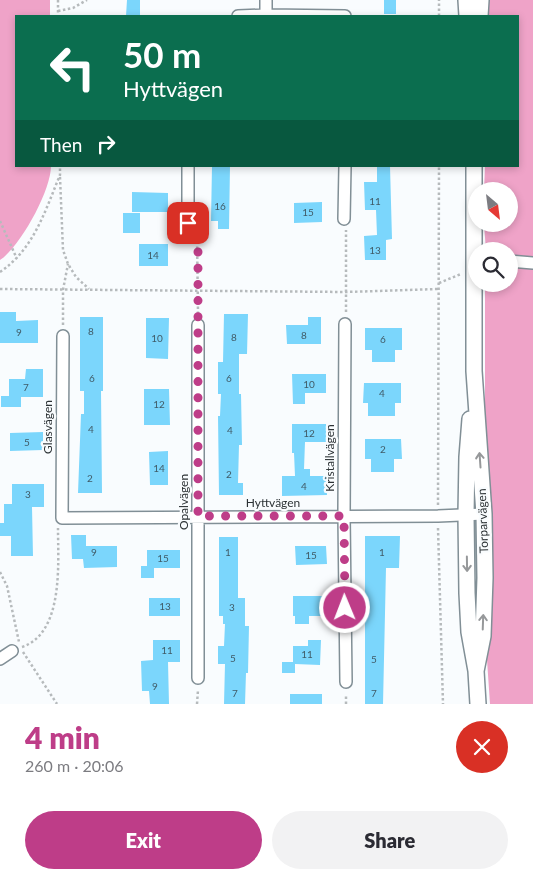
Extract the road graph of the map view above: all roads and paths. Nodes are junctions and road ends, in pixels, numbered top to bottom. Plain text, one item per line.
1 (58, 0) edge
2 (87, 0) edge
3 (266, 0) edge
4 (439, 0) edge
5 (466, 0) edge
6 (481, 0) edge
7 (58, 11) junction
8 (58, 15) edge
9 (266, 15) edge
10 (439, 15) edge
11 (467, 15) edge
12 (480, 15) edge
13 (60, 167) edge
14 (188, 167) edge
15 (345, 167) edge
16 (439, 167) edge
17 (474, 167) edge
18 (60, 175) junction
19 (344, 219) joint
20 (0, 221) edge
21 (188, 223) joint
22 (474, 242) edge
23 (16, 259) junction
24 (518, 262) edge
25 (533, 263) edge
26 (68, 264) junction
27 (468, 266) edge
28 (0, 272) edge
29 (439, 283) junction
30 (0, 289) edge
31 (89, 289) junction
32 (439, 289) junction
33 (62, 290) junction
34 (197, 291) junction
35 (346, 292) junction
36 (474, 292) edge
37 (345, 324) joint
38 (198, 325) joint
39 (63, 336) joint
40 (474, 371) junction
41 (484, 514) junction
42 (466, 515) junction
43 (198, 516) junction
44 (344, 516) junction
45 (438, 516) junction
46 (62, 518) junction
47 (0, 572) edge
48 (16, 650) junction
49 (0, 659) edge
50 (476, 670) junction
51 (198, 678) dead end
52 (346, 682) dead end
53 (57, 704) edge
54 (443, 704) edge
55 (478, 704) edge

1 - 7 path
2 - 7 path
3 - 9 street
4 - 10 path
5 - 11 street
6 - 12 street
7 - 8 path
13 - 18 path
14 - 21 street
15 - 19 street
16 - 29 path
17 - 22 street, Torparvägen
18 - 23 path
18 - 26 path
19 - 35 path
20 - 23 path
21 - 34 path
23 - 28 path
24 - 25 street
26 - 31 path
26 - 33 path
27 - 29 path
29 - 32 path
30 - 33 path
31 - 33 path
31 - 34 path
32 - 35 path
32 - 45 path
33 - 39 path
34 - 35 path
34 - 38 path
35 - 37 path
36 - 40 street, Torparvägen
37 - 44 street, Kristallvägen
38 - 43 street, Opalvägen
39 - 46 street, Glasvägen
41 -> 40 street, Torparvägen
40 - 42 street, Torparvägen
41 - 42 street, Hyttvägen
50 -> 41 street, Torparvägen
42 - 45 street, Hyttvägen
42 -> 50 street, Torparvägen
43 - 44 street, Hyttvägen
43 - 46 street, Hyttvägen
43 - 51 street, Opalvägen
44 - 45 street, Hyttvägen
44 - 52 street, Kristallvägen
45 - 54 path
46 - 48 path
47 - 48 path
48 - 49 street
48 - 53 path
50 - 55 street, Torparvägen

